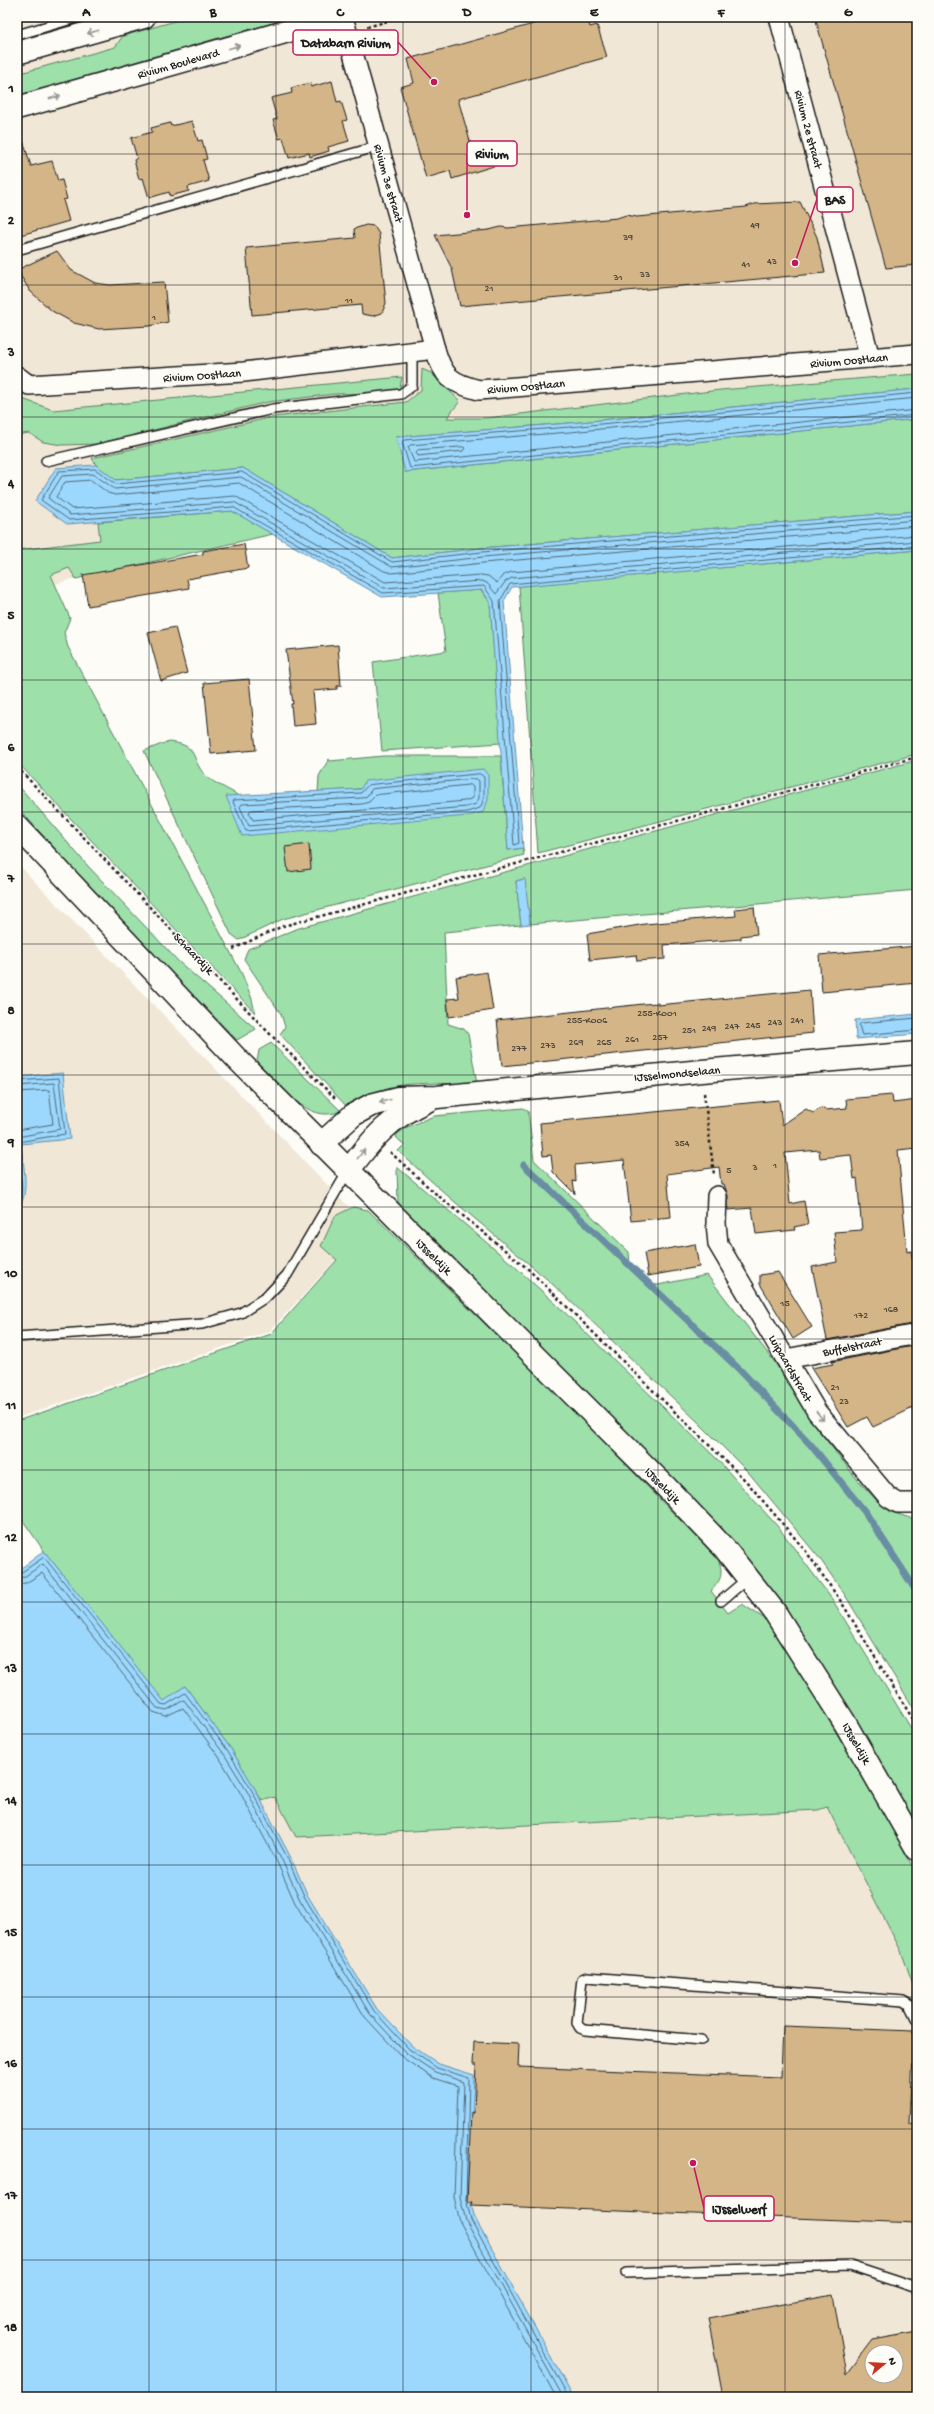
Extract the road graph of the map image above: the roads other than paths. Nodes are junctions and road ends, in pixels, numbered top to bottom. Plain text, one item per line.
1 (79, 17) edge
2 (144, 17) edge
3 (338, 17) edge
4 (343, 17) edge
5 (779, 17) edge
6 (17, 35) edge
7 (17, 53) edge
8 (17, 108) edge
9 (379, 146) junction
10 (17, 250) edge
11 (435, 349) junction
12 (412, 352) junction
13 (917, 354) edge
14 (870, 358) junction
15 (17, 376) edge
16 (46, 462) dead end
17 (17, 826) edge
18 (917, 1053) edge
19 (437, 1097) junction
20 (321, 1144) junction
21 (348, 1170) junction
22 (717, 1196) road end
23 (917, 1334) edge
24 (17, 1337) edge
25 (786, 1359) junction
26 (917, 1503) edge
27 (748, 1578) junction
28 (721, 1601) dead end
29 (917, 1848) edge
30 (917, 2020) edge
31 (701, 2040) dead end
32 (626, 2273) dead end
33 (917, 2288) edge

1 - 6 lane
2 -> 7 street
8 -> 3 street, Rivium Boulevard
4 - 9 street, Rivium 3e straat
5 - 14 street, Rivium 2e straat
9 - 10 lane
9 - 11 street, Rivium 3e straat
11 - 12 street, Rivium Oostlaan
11 - 14 street, Rivium Oostlaan
12 - 15 street, Rivium Oostlaan
12 - 16 lane
13 - 14 street, Rivium Oostlaan
17 - 20 street
18 - 19 street, IJsselmondselaan
19 -> 20 street, IJsselmondselaan
21 -> 19 street, IJsselmondselaan
20 - 21 street
21 - 24 lane
21 - 27 street, IJsseldijk
22 - 25 street, Luipaardstraat
23 - 25 street, Buffelstraat
25 -> 26 street, Luipaardstraat
27 - 28 lane
27 - 29 street, IJsseldijk
30 - 31 lane
32 - 33 lane

